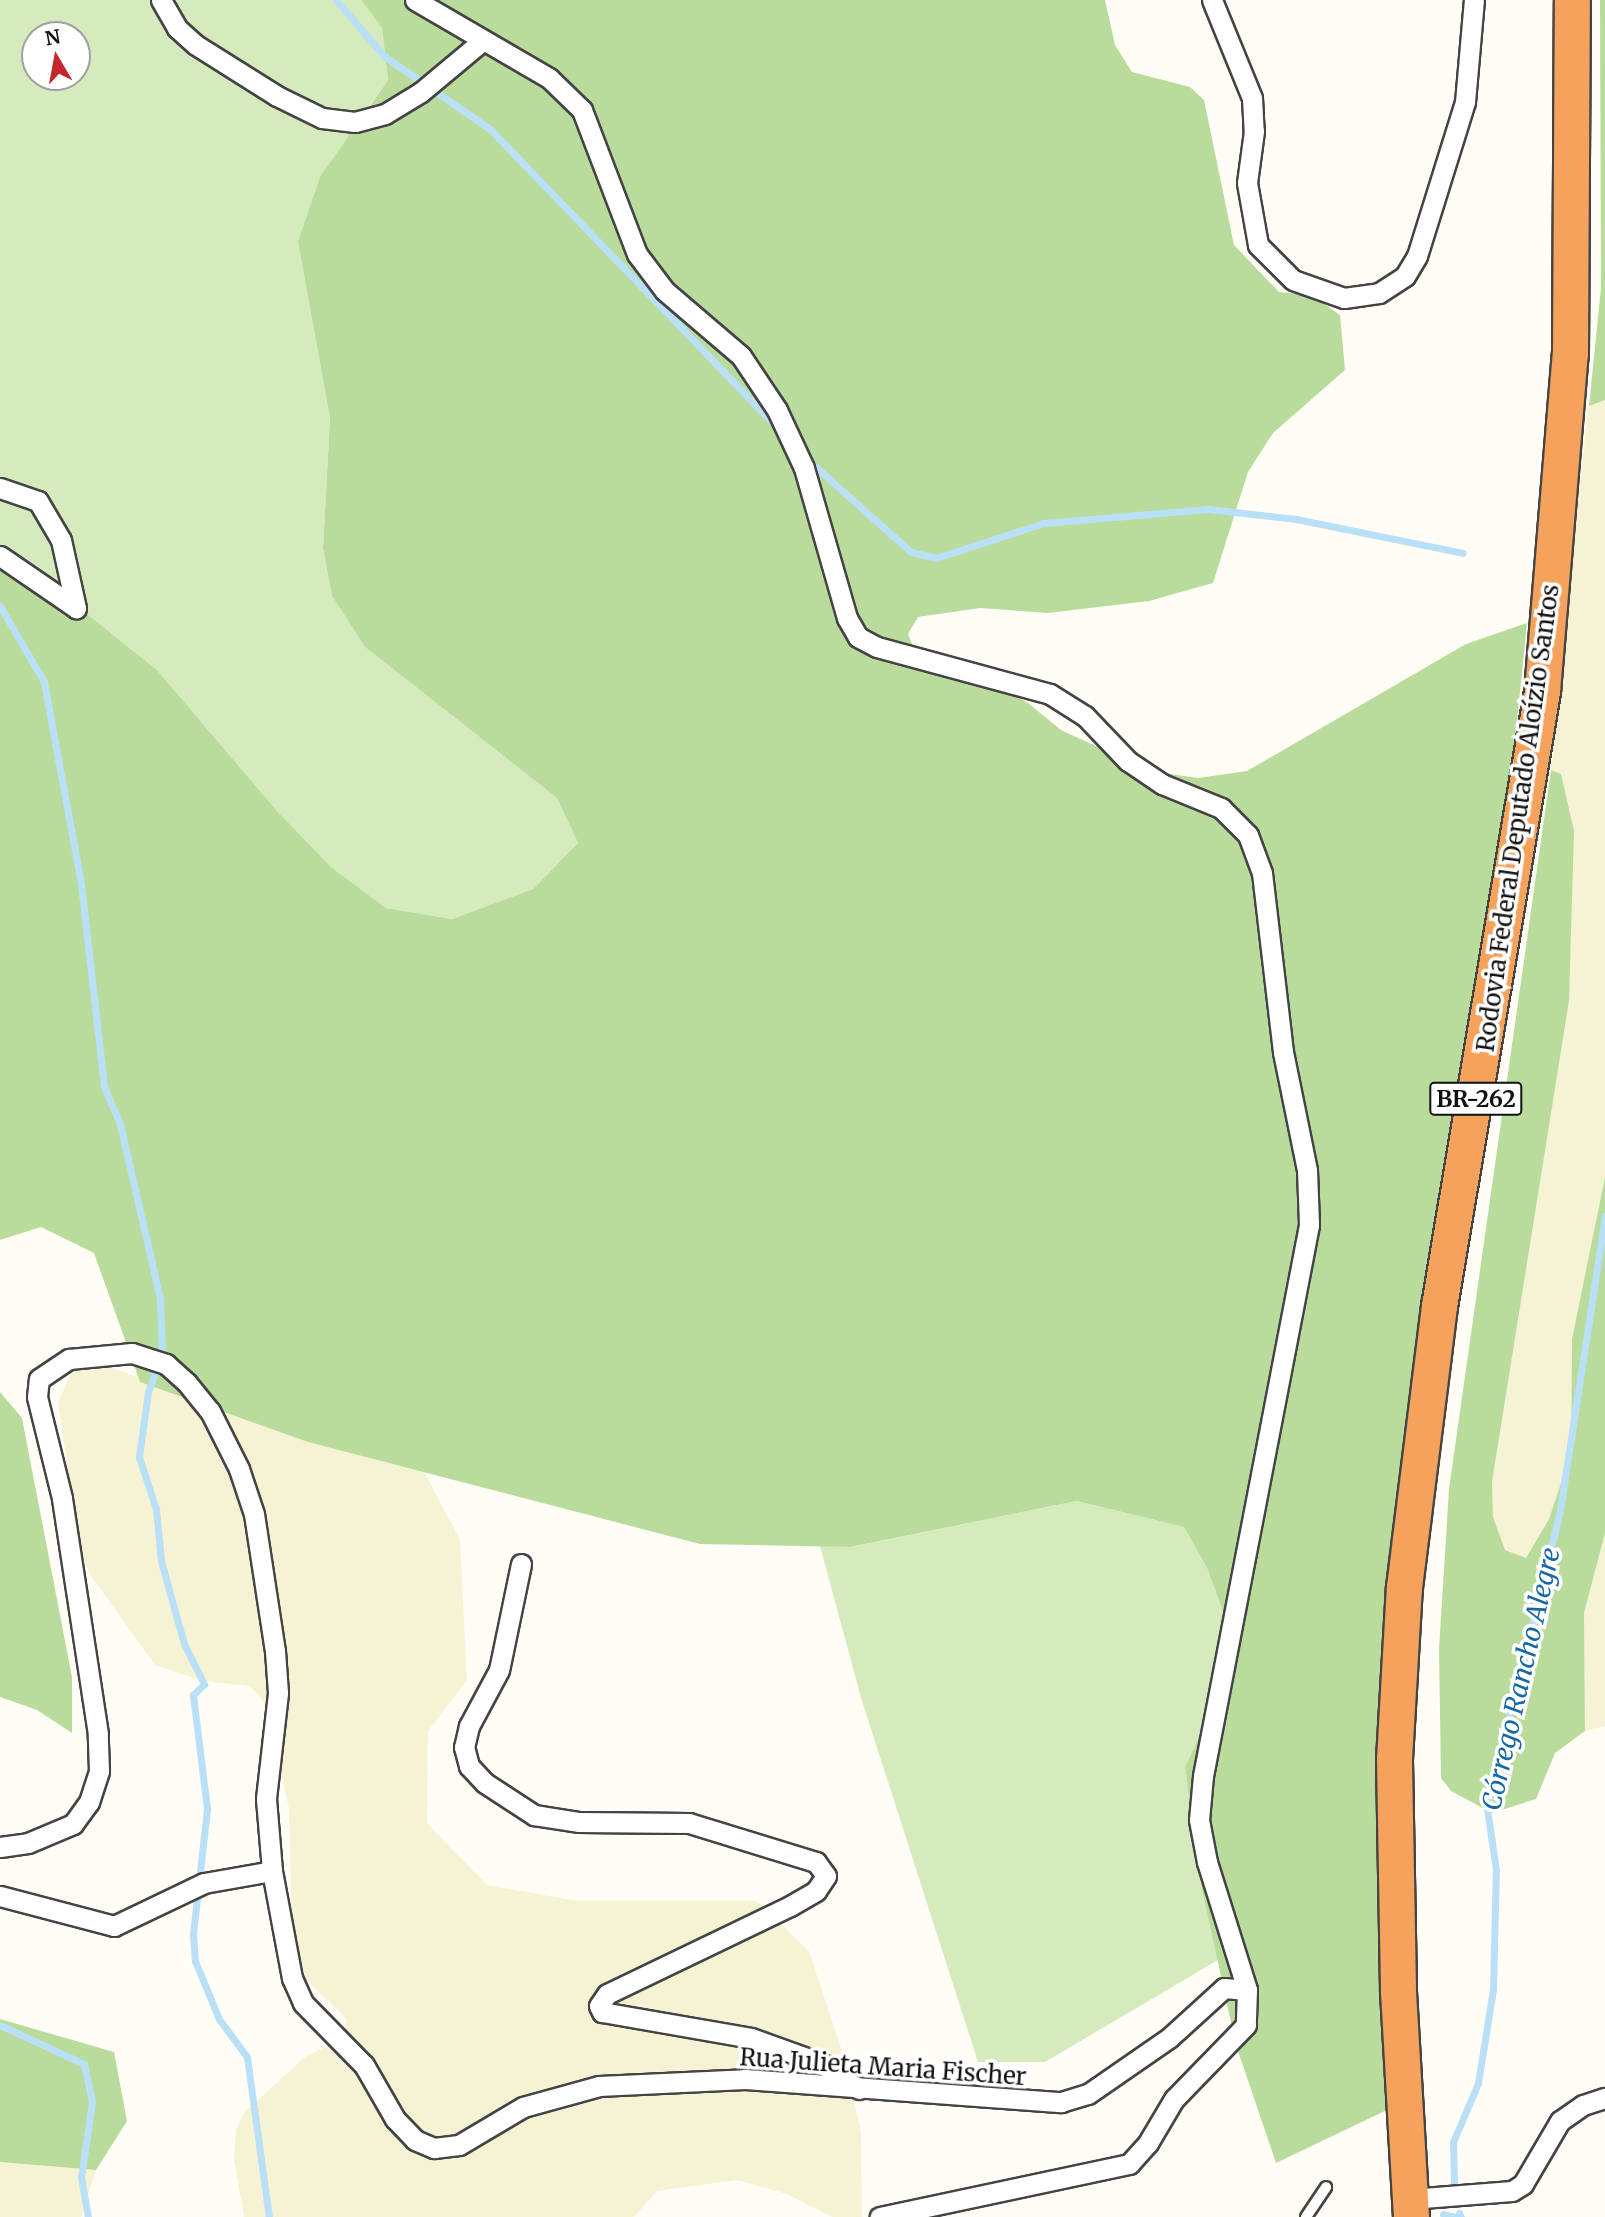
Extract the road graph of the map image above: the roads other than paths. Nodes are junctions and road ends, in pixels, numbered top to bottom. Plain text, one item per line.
1 (161, 0) edge
2 (415, 0) edge
3 (1212, 0) edge
4 (1474, 0) edge
5 (1572, 0) edge
6 (481, 42) junction
7 (0, 488) edge
8 (0, 556) edge
9 (520, 1564) dead end
10 (0, 1847) edge
11 (272, 1871) junction
12 (0, 1896) edge
13 (1247, 1990) junction
14 (862, 2091) junction
15 (1605, 2098) edge
16 (1326, 2187) dead end
17 (1411, 2208) edge
18 (880, 2217) edge
19 (1306, 2217) edge

1 - 6 street
2 - 6 street
3 - 4 street
5 - 17 highway, Rodovia Federal Deputado Aloízio Santos / BR-262
6 - 13 street
7 - 8 street
9 - 14 street
10 - 11 street, Rua Julieta Maria Fischer
11 - 12 street
11 - 14 street, Rua Julieta Maria Fischer
13 - 14 street, Rua Julieta Maria Fischer
13 - 18 street
15 - 17 street
16 - 19 lane

